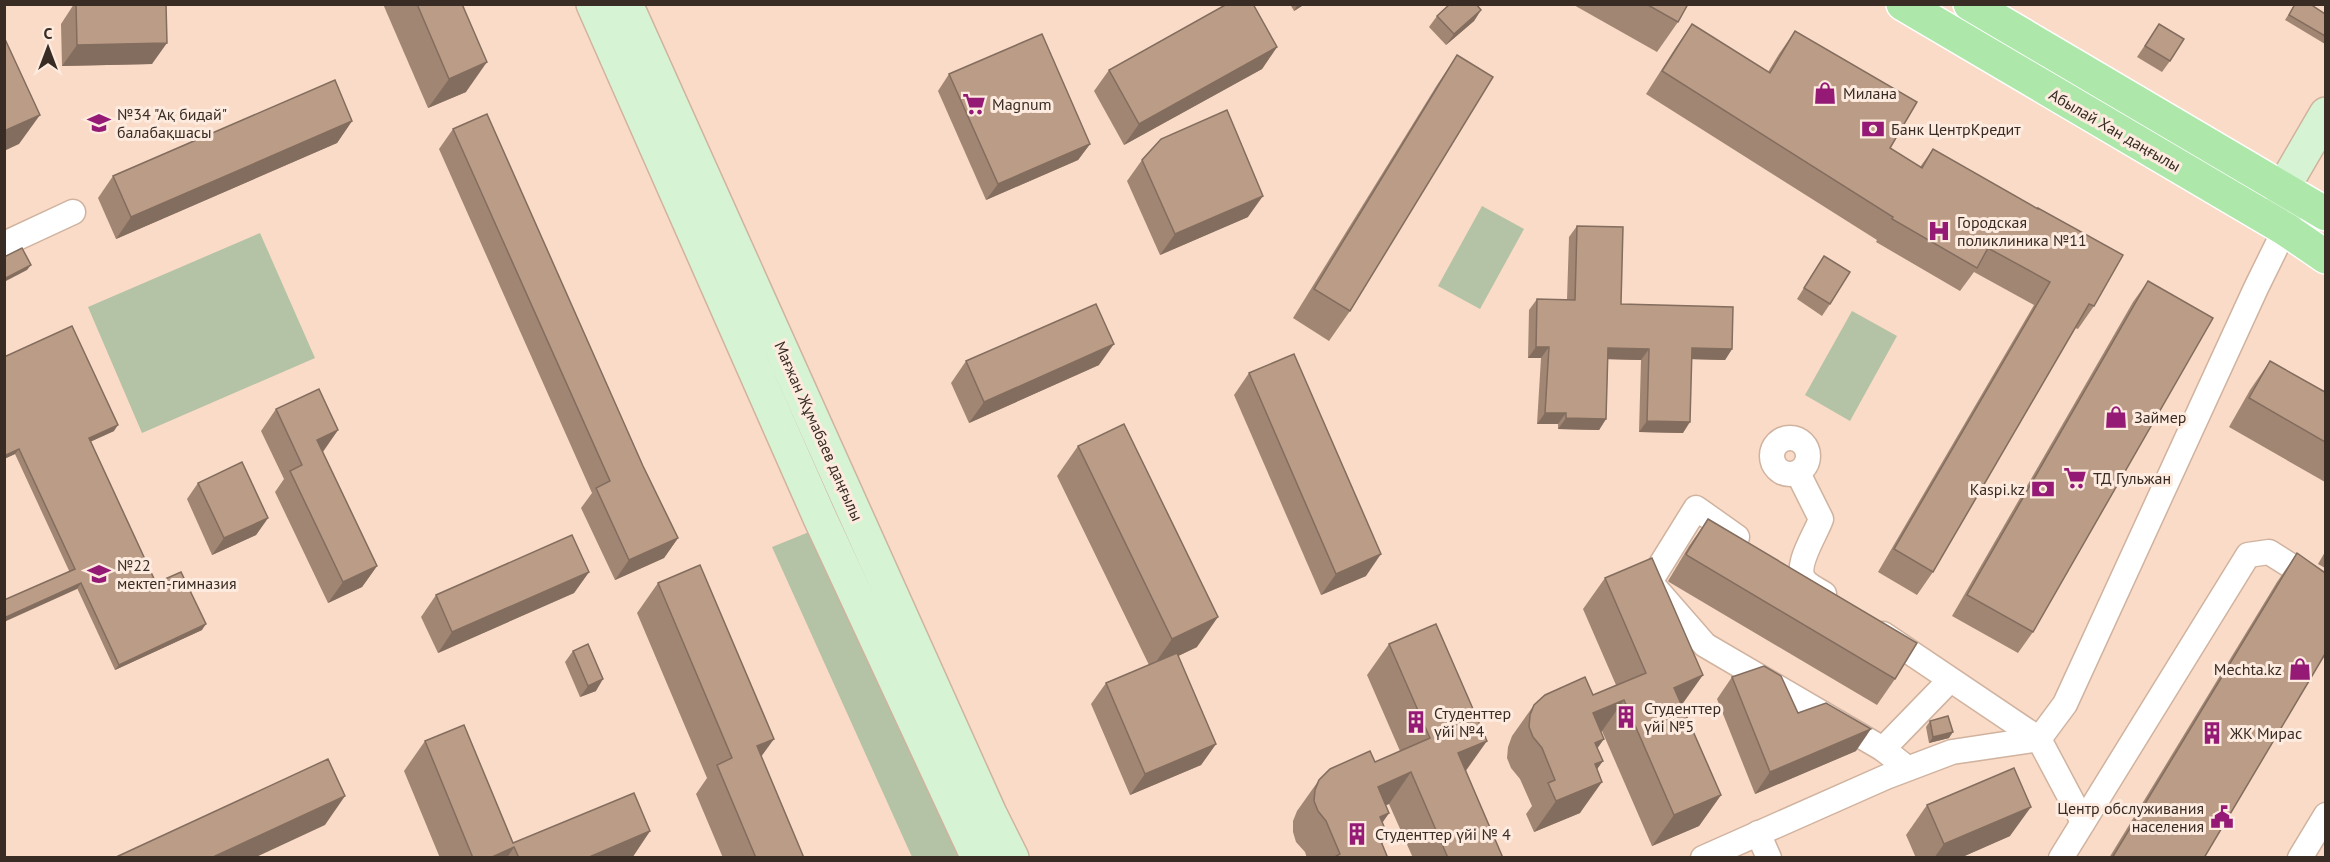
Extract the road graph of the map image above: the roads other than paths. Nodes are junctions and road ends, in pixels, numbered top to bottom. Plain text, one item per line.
1 (592, 4) edge
2 (626, 4) edge
3 (1903, 4) edge
4 (1970, 4) edge
5 (2325, 114) edge
6 (2283, 188) junction
7 (73, 212) dead end
8 (2325, 214) edge
9 (2285, 229) junction
10 (4, 243) edge
11 (2325, 257) edge
12 (1798, 473) dead end
13 (1737, 537) edge
14 (2325, 588) edge
15 (1950, 680) junction
16 (2039, 739) junction
17 (1883, 749) junction
18 (1907, 768) junction
19 (2325, 815) edge
20 (2083, 822) junction
21 (1758, 833) junction
22 (978, 858) edge
23 (1012, 858) edge
24 (1703, 858) edge
25 (1769, 858) edge
26 (2061, 858) edge
27 (2300, 858) edge

1 - 22 main road, Мағжан Жұмабаев даңғылы
2 - 23 main road, Мағжан Жұмабаев даңғылы
3 - 9 main road, Абылай Хан даңғылы
4 - 6 main road
5 - 6 main road
6 - 8 main road
6 - 9 main road
7 - 10 street
9 - 11 main road, Абылай Хан даңғылы
9 - 16 street
12 - 15 street
13 - 17 street
14 - 20 street
15 - 16 street
15 - 17 street
16 - 18 street
16 - 20 street
17 - 18 street
18 - 21 street
19 - 27 street
20 - 26 street
21 - 24 street
21 - 25 street

